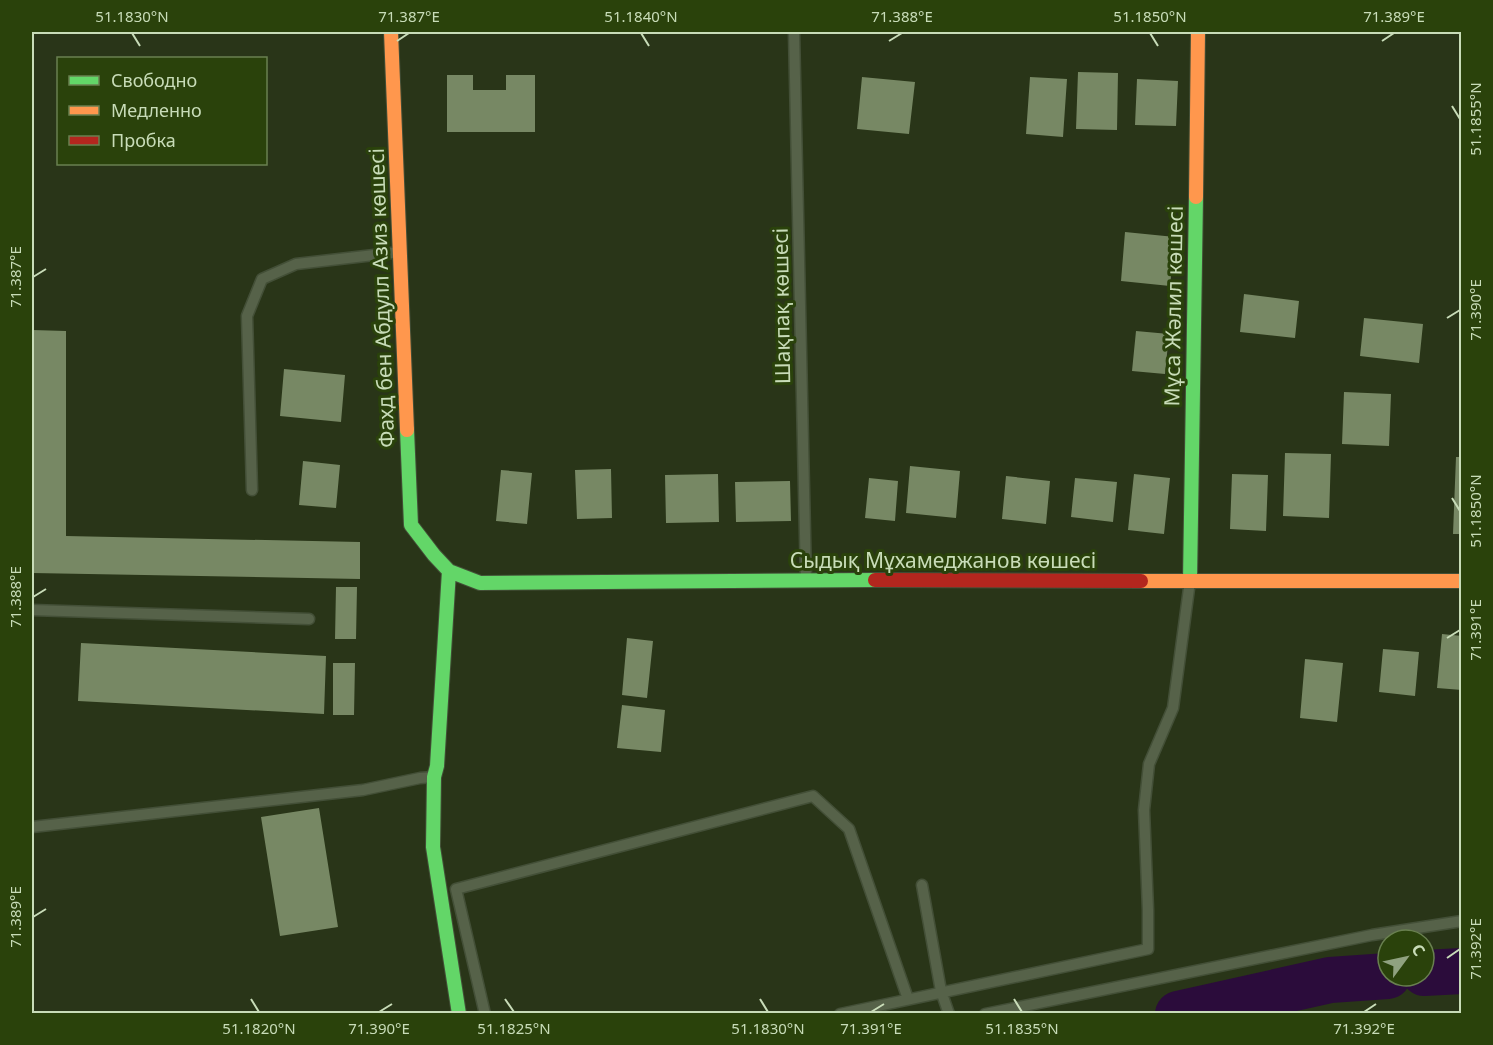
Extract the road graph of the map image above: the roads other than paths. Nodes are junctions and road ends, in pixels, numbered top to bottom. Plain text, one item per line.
1 (391, 32) edge
2 (794, 32) edge
3 (1198, 32) edge
4 (400, 252) junction
5 (252, 490) dead end
6 (434, 555) joint
7 (449, 571) junction
8 (806, 580) junction
9 (1190, 581) junction
10 (1461, 581) edge
11 (32, 610) edge
12 (309, 619) dead end
13 (434, 777) junction
14 (32, 827) edge
15 (922, 885) dead end
16 (1461, 921) edge
17 (941, 991) junction
18 (908, 999) junction
19 (459, 1014) edge
20 (485, 1014) edge
21 (840, 1014) edge
22 (949, 1014) edge
23 (985, 1014) edge

1 - 4 street, Фахд бен Абдулл Азиз көшесі
2 - 8 lane, Шақпақ көшесі
3 - 9 street, Мұса Жәлил көшесі
4 - 5 lane
4 - 6 street, Фахд бен Абдулл Азиз көшесі
6 - 7 street, Сыдық Мұхамеджанов көшесі
7 - 8 street, Сыдық Мұхамеджанов көшесі
7 - 13 street
8 - 9 street, Сыдық Мұхамеджанов көшесі
9 - 10 street, Сыдық Мұхамеджанов көшесі
9 - 17 lane
11 - 12 lane
13 - 14 lane
13 - 19 street
15 - 17 lane
16 - 23 lane
17 - 18 lane
17 - 22 lane
18 - 20 lane
18 - 21 lane

